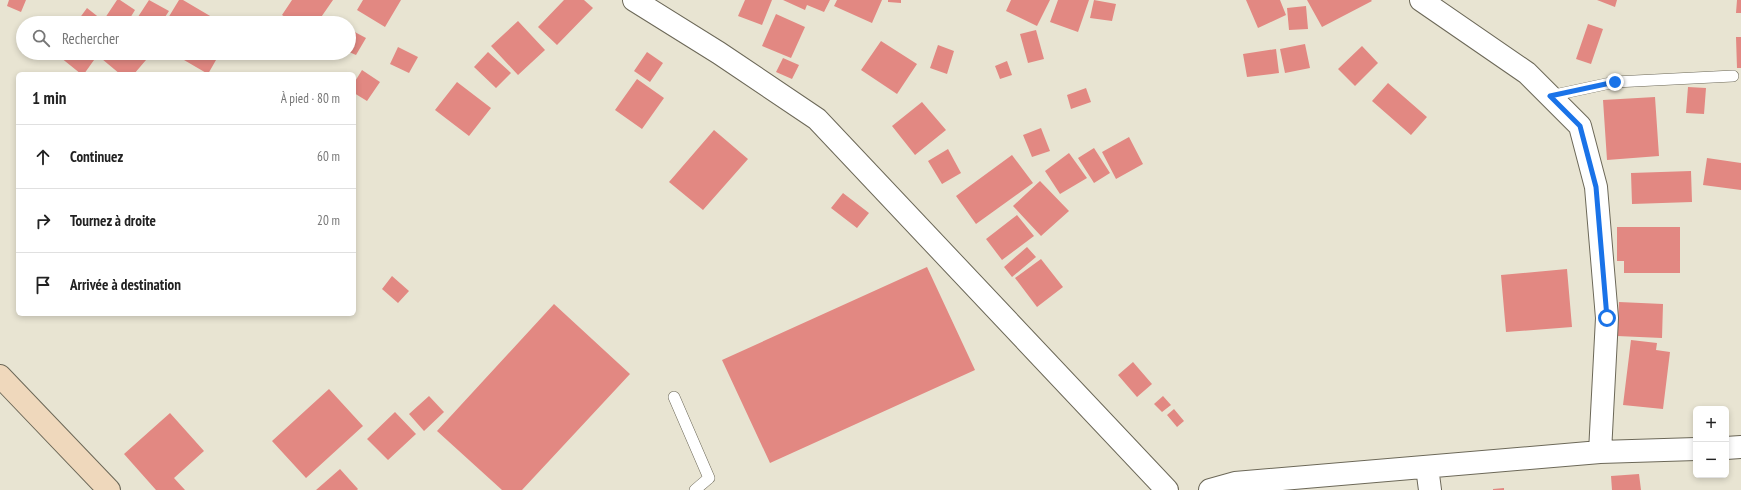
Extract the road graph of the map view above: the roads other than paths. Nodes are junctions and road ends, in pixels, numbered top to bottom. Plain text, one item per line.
1 (634, 0) edge
2 (1421, 0) edge
3 (1733, 76) dead end
4 (1550, 96) junction
5 (0, 376) edge
6 (674, 397) dead end
7 (1741, 447) edge
8 (1729, 448) edge
9 (1693, 449) edge
10 (1600, 452) junction
11 (1427, 467) junction
12 (109, 490) edge
13 (695, 490) edge
14 (1167, 490) edge
15 (1210, 490) edge
16 (1430, 490) edge

1 - 14 street
2 - 4 street
3 - 4 lane
4 - 10 street
5 - 12 main road
6 - 13 lane
7 - 8 street
9 - 10 street
10 - 11 street
11 - 15 street
11 - 16 street

